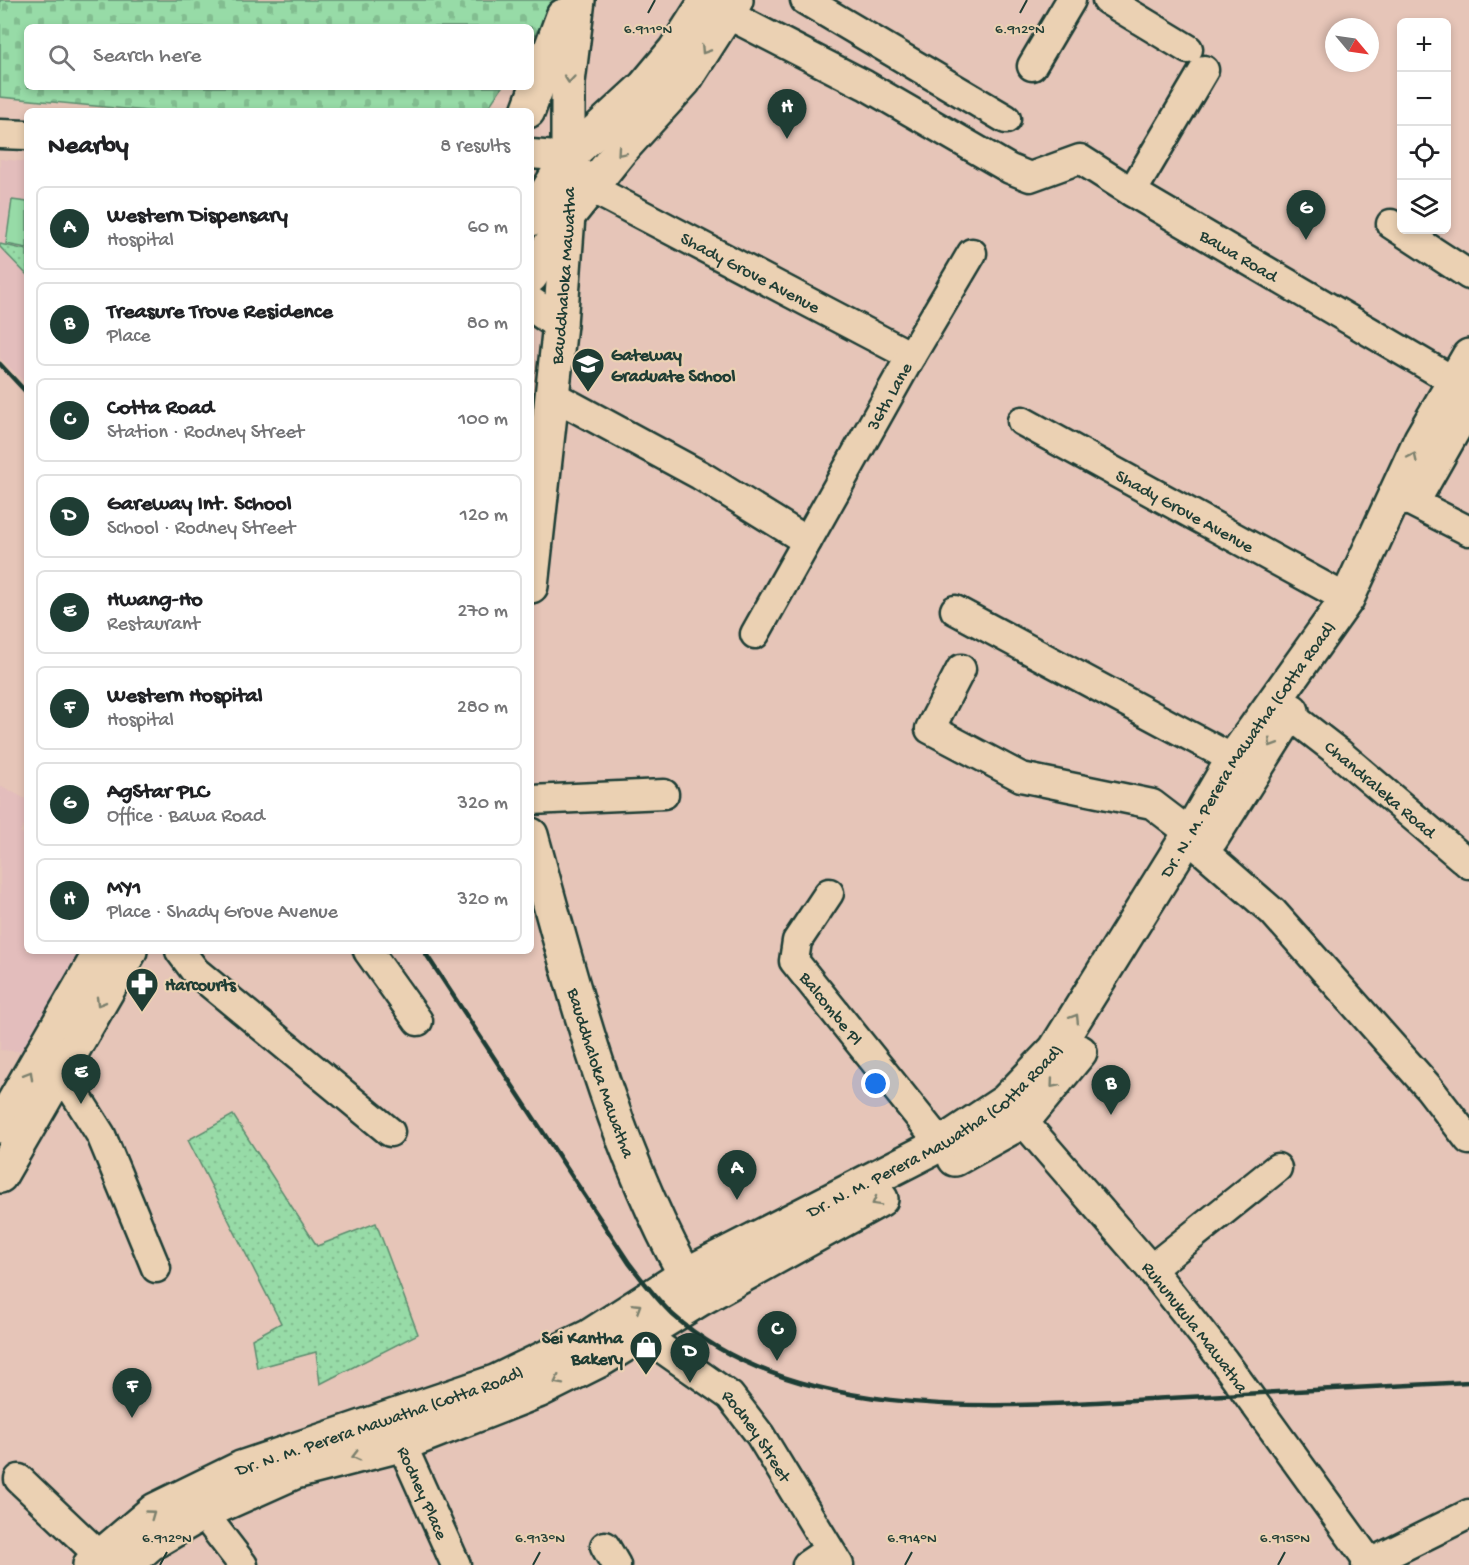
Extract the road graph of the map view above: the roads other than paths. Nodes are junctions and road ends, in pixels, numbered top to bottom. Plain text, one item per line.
1 (569, 0) edge
2 (578, 0) edge
3 (805, 0) edge
4 (1071, 0) edge
5 (1107, 0) edge
6 (723, 5) edge
7 (1032, 66) dead end
8 (534, 89) edge
9 (533, 90) edge
10 (526, 108) edge
11 (1006, 119) dead end
12 (0, 135) edge
13 (24, 135) edge
14 (534, 154) edge
15 (568, 157) junction
16 (591, 188) junction
17 (1132, 192) junction
18 (534, 214) edge
19 (568, 216) junction
20 (1391, 224) dead end
21 (972, 253) dead end
22 (534, 271) edge
23 (1469, 275) edge
24 (534, 306) edge
25 (560, 324) junction
26 (911, 356) junction
27 (1465, 382) edge
28 (554, 396) junction
29 (1022, 421) dead end
30 (1412, 502) junction
31 (1469, 531) edge
32 (807, 541) junction
33 (534, 561) edge
34 (1347, 599) junction
35 (955, 610) dead end
36 (755, 634) dead end
37 (961, 669) dead end
38 (1290, 715) junction
39 (1233, 759) junction
40 (664, 794) dead end
41 (534, 800) edge
42 (1197, 842) junction
43 (534, 846) edge
44 (1469, 864) edge
45 (829, 893) dead end
46 (99, 954) edge
47 (128, 954) edge
48 (182, 954) edge
49 (370, 954) edge
50 (418, 1021) dead end
51 (60, 1070) junction
52 (1014, 1111) junction
53 (0, 1126) edge
54 (390, 1132) dead end
55 (1469, 1140) edge
56 (941, 1144) junction
57 (1277, 1168) dead end
58 (0, 1176) edge
59 (156, 1268) dead end
60 (1151, 1269) junction
61 (693, 1287) junction
62 (643, 1335) junction
63 (396, 1432) junction
64 (19, 1479) dead end
65 (203, 1513) junction
66 (1469, 1514) edge
67 (825, 1560) edge
68 (105, 1562) edge
69 (1368, 1564) edge
70 (243, 1565) edge
71 (456, 1565) edge

1 - 8 main road
2 -> 15 main road, Bauddhaloka Mawatha
3 - 11 street
4 - 7 street
5 - 17 street
6 - 15 main road
6 -> 16 main road
6 - 17 street, Bawa Road
9 - 10 main road
12 - 13 street
14 - 15 street
15 - 16 street
15 - 18 main road
15 - 19 main road, Bauddhaloka Mawatha
16 - 19 main road
16 - 26 street, Shady Grove Avenue
17 - 27 street, Bawa Road
19 - 22 main road
19 - 25 main road, Bauddhaloka Mawatha
20 - 23 street
21 - 26 street, 36th Lane
24 - 25 main road
25 - 28 main road, Bauddhaloka Mawatha
26 - 32 street, 36th Lane
27 - 30 main road, Dr. N. M. Perera Mawatha (Cotta Road)
34 -> 27 main road, Dr. N. M. Perera Mawatha (Cotta Road)
28 - 32 street
28 - 33 main road, Bauddhaloka Mawatha
29 - 34 street, Shady Grove Avenue
30 - 31 street
30 - 38 main road, Dr. N. M. Perera Mawatha (Cotta Road)
32 - 36 street, 36th Lane
34 - 39 main road, Dr. N. M. Perera Mawatha (Cotta Road)
35 - 39 street
37 - 42 street
38 -> 42 main road, Dr. N. M. Perera Mawatha (Cotta Road)
38 - 44 street, Chandraleka Road
39 - 42 main road, Dr. N. M. Perera Mawatha (Cotta Road)
40 - 41 street
42 - 52 main road, Dr. N. M. Perera Mawatha (Cotta Road)
42 - 55 street
43 - 61 main road, Bauddhaloka Mawatha
45 - 56 street, Balcombe Pl
53 -> 46 main road
47 -> 51 main road
48 - 54 street
49 - 50 street
51 - 58 main road
51 - 59 street
52 - 56 main road, Dr. N. M. Perera Mawatha (Cotta Road)
52 - 60 street, Ruhunukula Mawatha
52 -> 61 main road, Dr. N. M. Perera Mawatha (Cotta Road)
56 - 61 main road, Dr. N. M. Perera Mawatha (Cotta Road)
57 - 60 street
60 - 69 street, Ruhunukula Mawatha
61 - 62 main road, Dr. N. M. Perera Mawatha (Cotta Road)
63 -> 61 main road, Dr. N. M. Perera Mawatha (Cotta Road)
62 -> 63 main road, Dr. N. M. Perera Mawatha (Cotta Road)
62 - 67 street, Rodney Street
63 -> 65 main road, Dr. N. M. Perera Mawatha (Cotta Road)
68 -> 63 main road, Dr. N. M. Perera Mawatha (Cotta Road)
63 - 71 street, Rodney Place
64 - 68 street
65 - 68 main road, Dr. N. M. Perera Mawatha (Cotta Road)
65 - 70 street
66 - 69 street

